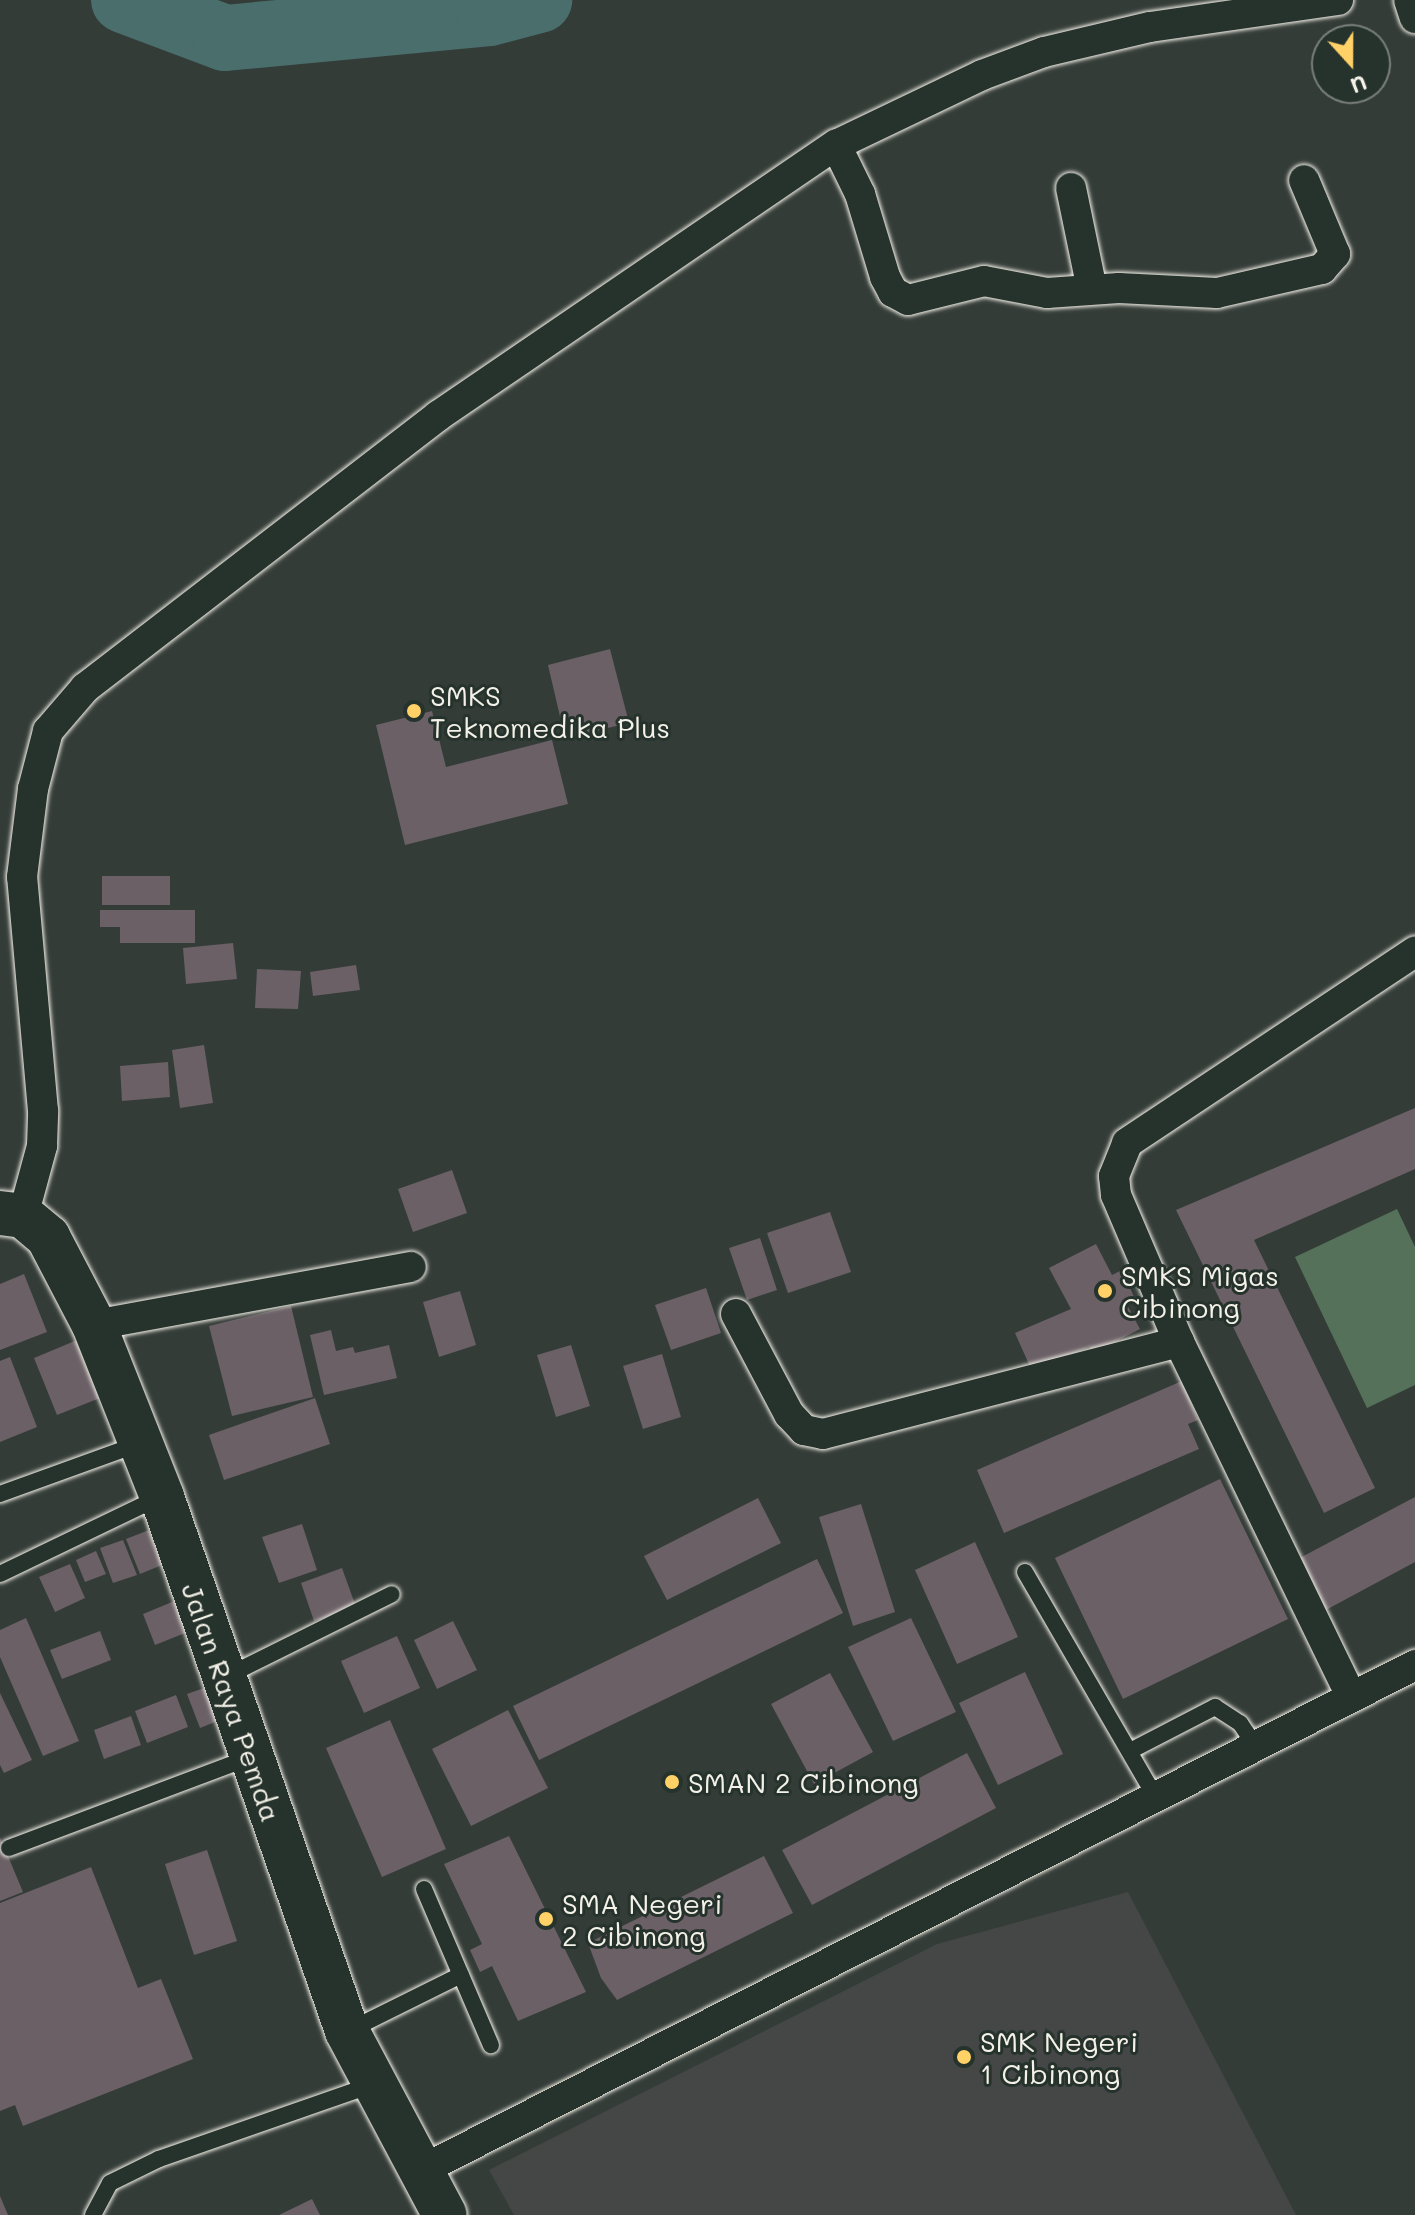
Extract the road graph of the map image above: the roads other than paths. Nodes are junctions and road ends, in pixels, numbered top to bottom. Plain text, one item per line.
1 (1338, 0) edge
2 (1409, 0) edge
3 (1415, 18) edge
4 (836, 145) junction
5 (1304, 180) dead end
6 (1071, 188) dead end
7 (1092, 289) junction
8 (1415, 952) edge
9 (12, 1215) edge
10 (411, 1267) dead end
11 (736, 1314) dead end
12 (94, 1325) junction
13 (1179, 1342) junction
14 (140, 1443) junction
15 (0, 1494) edge
16 (162, 1497) junction
17 (1025, 1572) dead end
18 (0, 1574) edge
19 (392, 1594) dead end
20 (1415, 1665) edge
21 (223, 1678) junction
22 (1351, 1696) junction
23 (1255, 1745) junction
24 (1130, 1751) junction
25 (251, 1757) junction
26 (1155, 1796) junction
27 (9, 1848) dead end
28 (424, 1889) dead end
29 (461, 1975) junction
30 (347, 2031) junction
31 (491, 2045) dead end
32 (374, 2084) junction
33 (418, 2172) junction
34 (439, 2213) edge
35 (93, 2215) edge

1 - 4 street
2 - 3 street
4 - 7 street
4 - 9 street
5 - 7 street
6 - 7 street
8 - 13 street
9 - 12 main road, Jalan Raya Pemda
10 - 12 street
11 - 13 street
12 - 14 main road, Jalan Raya Pemda
13 - 22 street
14 - 15 lane
14 - 16 main road, Jalan Raya Pemda
16 - 18 lane
16 - 21 main road, Jalan Raya Pemda
17 - 24 lane
19 - 21 lane
20 - 22 street
21 - 25 main road, Jalan Raya Pemda
22 - 23 street
23 - 24 lane
23 - 26 street
24 - 26 lane
25 - 27 lane
25 - 30 main road, Jalan Raya Pemda
26 - 33 street
28 - 29 lane
29 - 30 lane
29 - 31 lane
30 - 32 main road, Jalan Raya Pemda
32 - 33 main road, Jalan Raya Pemda
32 - 35 lane
33 - 34 main road, Jalan Raya Pemda

